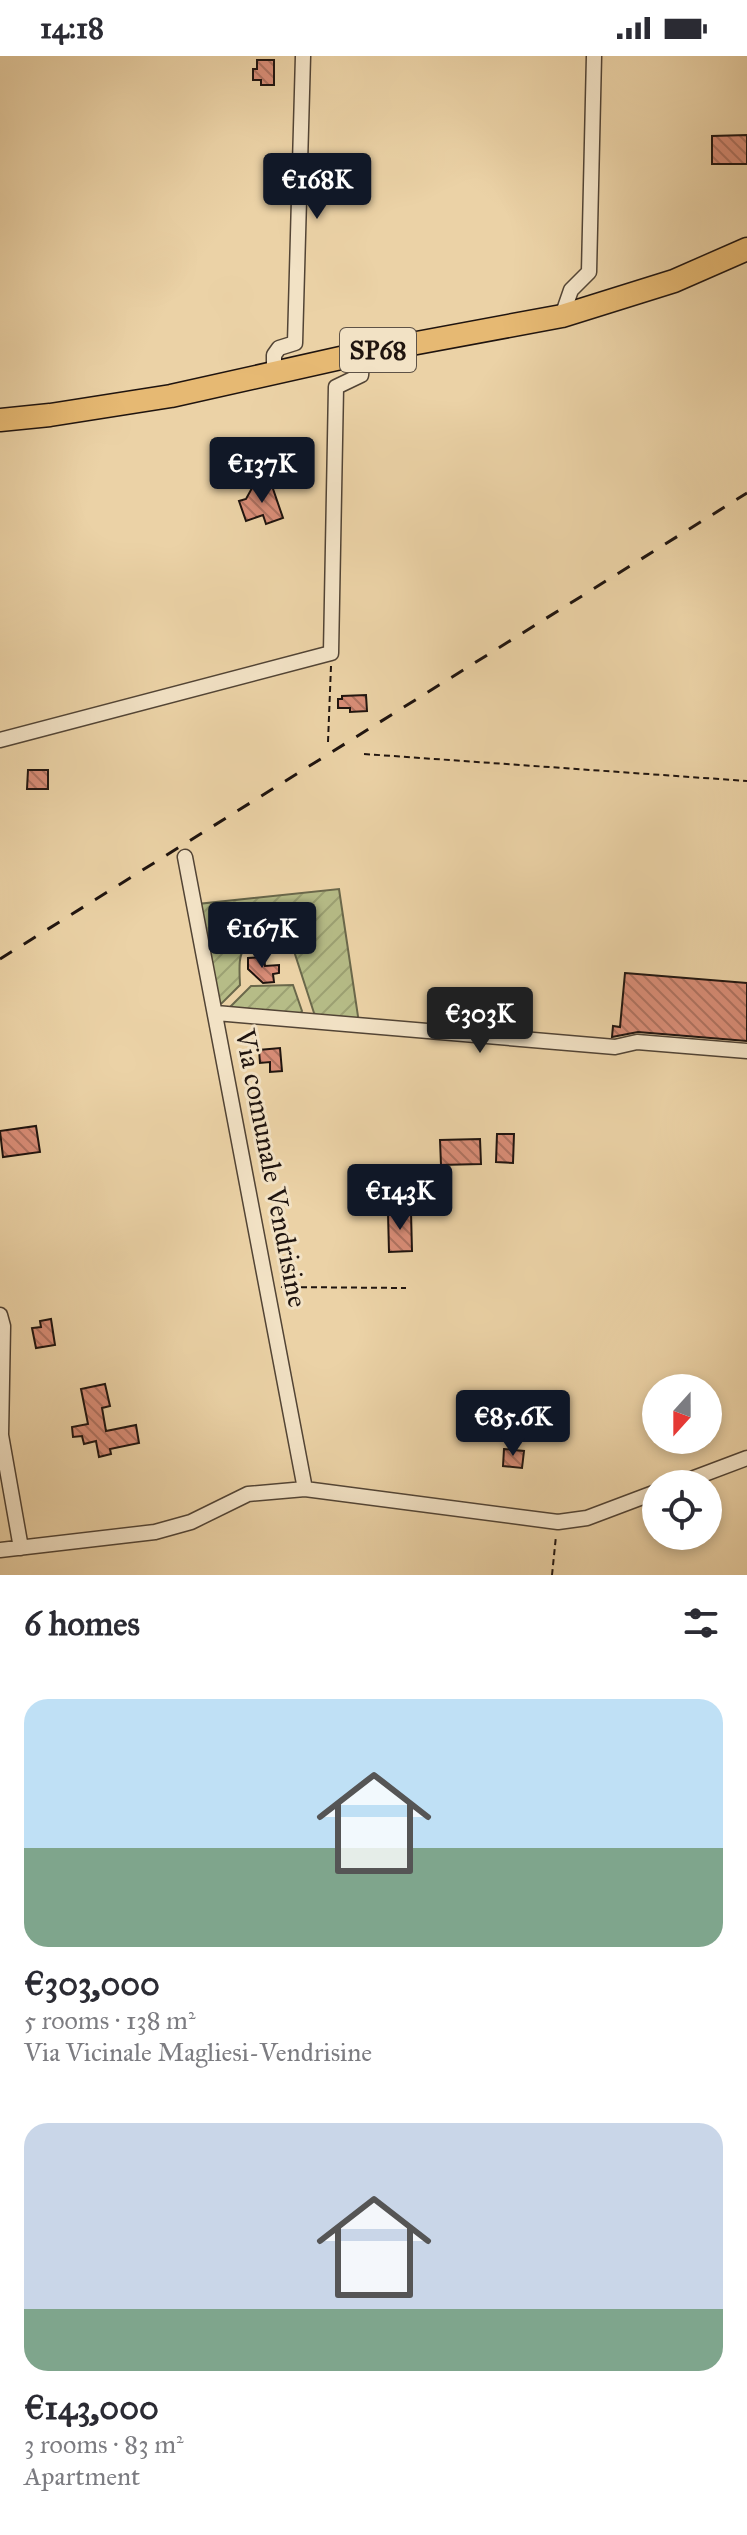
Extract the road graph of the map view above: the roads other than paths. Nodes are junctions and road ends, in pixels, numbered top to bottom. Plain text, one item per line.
1 (303, 56) edge
2 (594, 56) edge
3 (747, 249) edge
4 (562, 316) junction
5 (363, 353) junction
6 (274, 373) junction
7 (0, 420) edge
8 (0, 740) edge
9 (185, 857) dead end
10 (216, 1013) junction
11 (747, 1051) edge
12 (0, 1315) edge
13 (747, 1458) edge
14 (715, 1470) edge
15 (305, 1489) junction
16 (642, 1497) edge
17 (21, 1548) junction
18 (0, 1550) edge

1 - 6 street
2 - 4 street
3 - 4 main road, SP68
4 - 5 main road, SP68
5 - 6 main road, SP68
5 - 8 street
6 - 7 main road, SP68
9 - 10 street, Via comunale Vendrisine
10 - 11 street
10 - 15 street, Via comunale Vendrisine
12 - 17 street
13 - 14 street
15 - 16 street
15 - 17 street
17 - 18 street

